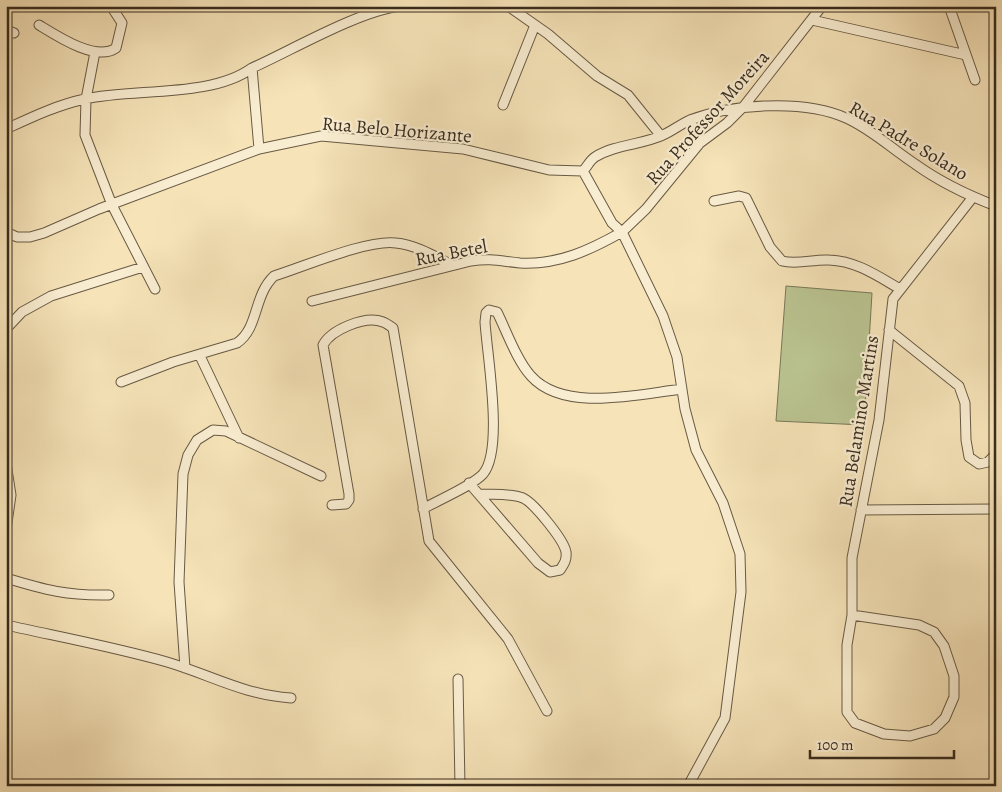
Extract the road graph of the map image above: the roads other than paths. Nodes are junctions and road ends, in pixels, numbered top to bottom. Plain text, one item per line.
1 (112, 6) edge
2 (400, 6) edge
3 (508, 6) edge
4 (822, 6) edge
5 (949, 6) edge
6 (390, 7) edge
7 (812, 20) junction
8 (39, 25) dead end
9 (535, 25) junction
10 (95, 52) junction
11 (966, 55) junction
12 (252, 68) junction
13 (975, 80) dead end
14 (86, 99) junction
15 (503, 105) dead end
16 (744, 106) junction
17 (690, 120) junction
18 (6, 128) edge
19 (662, 136) junction
20 (700, 143) junction
21 (259, 148) junction
22 (583, 171) junction
23 (973, 197) junction
24 (714, 200) dead end
25 (112, 205) junction
26 (996, 206) edge
27 (6, 232) edge
28 (622, 232) junction
29 (452, 265) junction
30 (143, 267) junction
31 (154, 289) dead end
32 (900, 289) junction
33 (312, 301) dead end
34 (6, 329) edge
35 (889, 330) junction
36 (200, 356) junction
37 (121, 382) dead end
38 (682, 389) junction
39 (239, 438) junction
40 (996, 454) edge
41 (6, 463) edge
42 (321, 476) dead end
43 (469, 482) junction
44 (480, 494) junction
45 (332, 505) dead end
46 (423, 508) junction
47 (996, 509) edge
48 (861, 510) junction
49 (6, 530) edge
50 (6, 578) edge
51 (109, 595) dead end
52 (852, 615) junction
53 (6, 625) edge
54 (185, 668) junction
55 (458, 679) dead end
56 (291, 698) dead end
57 (547, 711) dead end
58 (460, 786) edge
59 (688, 786) edge

1 - 10 street
2 - 6 street
3 - 9 street
4 - 7 street, Rua Professor Moreira
5 - 11 street
6 - 12 street
7 - 11 street
7 - 16 street, Rua Professor Moreira
8 - 10 street
9 - 15 street
9 - 19 street
10 - 14 street
11 - 13 street
12 - 14 street
12 - 21 street
14 - 18 street
14 - 25 street
16 - 17 street
16 - 20 street, Rua Professor Moreira
16 - 23 street, Rua Padre Solano
17 - 19 street
17 - 20 street
19 - 22 street
20 - 28 street, Rua Professor Moreira
21 - 22 street, Rua Belo Horizante
21 - 25 street, Rua Belo Horizante
22 - 28 street
23 - 26 street, Rua Padre Solano
23 - 32 street, Rua Belamino Martins
24 - 32 street
25 - 27 street, Rua Belo Horizante
25 - 30 street
28 - 29 street, Rua Betel
28 - 38 street
29 - 33 street, Rua Betel
29 - 36 street
30 - 31 street
30 - 34 street
32 - 35 street, Rua Belamino Martins
35 - 40 street
35 - 48 street, Rua Belamino Martins
36 - 37 street
36 - 39 street
38 - 43 street
38 - 59 street
39 - 42 street
39 - 54 street
41 - 49 street
43 - 44 street
43 - 46 street
44 - 44 street
45 - 46 street
46 - 57 street
47 - 48 street
48 - 52 street, Rua Belamino Martins
50 - 51 street
52 - 52 street
53 - 54 street
54 - 56 street
55 - 58 street

